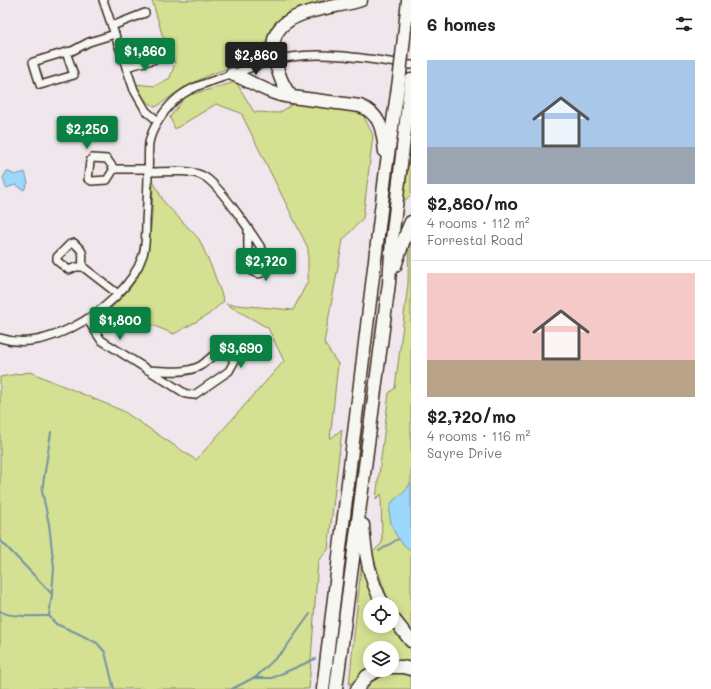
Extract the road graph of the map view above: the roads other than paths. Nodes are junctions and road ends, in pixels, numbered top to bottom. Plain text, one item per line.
1 (103, 0) edge
2 (361, 0) edge
3 (408, 0) edge
4 (145, 13) dead end
5 (112, 26) junction
6 (115, 34) junction
7 (66, 52) junction
8 (160, 58) dead end
9 (275, 60) junction
10 (411, 66) edge
11 (126, 67) junction
12 (232, 74) junction
13 (411, 80) edge
14 (292, 97) junction
15 (158, 121) junction
16 (114, 169) dead end
17 (386, 169) junction
18 (148, 171) junction
19 (411, 222) edge
20 (248, 229) junction
21 (83, 267) dead end
22 (389, 282) junction
23 (118, 294) junction
24 (86, 319) junction
25 (0, 338) edge
26 (148, 370) junction
27 (362, 499) junction
28 (380, 597) edge
29 (399, 626) edge
30 (411, 641) edge
31 (399, 667) edge
32 (411, 669) edge
33 (366, 677) edge
34 (323, 689) edge
35 (336, 689) edge
36 (357, 689) edge

1 - 5 street
2 - 9 highway
3 - 17 highway, bridge
4 - 5 street
5 - 6 street
6 - 7 street
6 - 11 street
7 - 7 street
8 - 11 street
9 - 10 street
9 - 12 street
9 - 14 highway
11 - 15 street
12 - 14 highway
12 - 15 street
13 - 22 highway
14 - 17 highway
15 - 18 street
16 - 18 street
17 - 34 highway
18 - 20 street
18 - 23 street
19 - 22 highway
20 - 20 street
21 - 23 street
22 - 27 highway
23 - 24 street
24 - 25 street
24 - 26 street
26 - 26 street
27 - 28 highway
27 - 35 highway
29 - 30 highway
31 - 32 highway
33 - 36 highway

